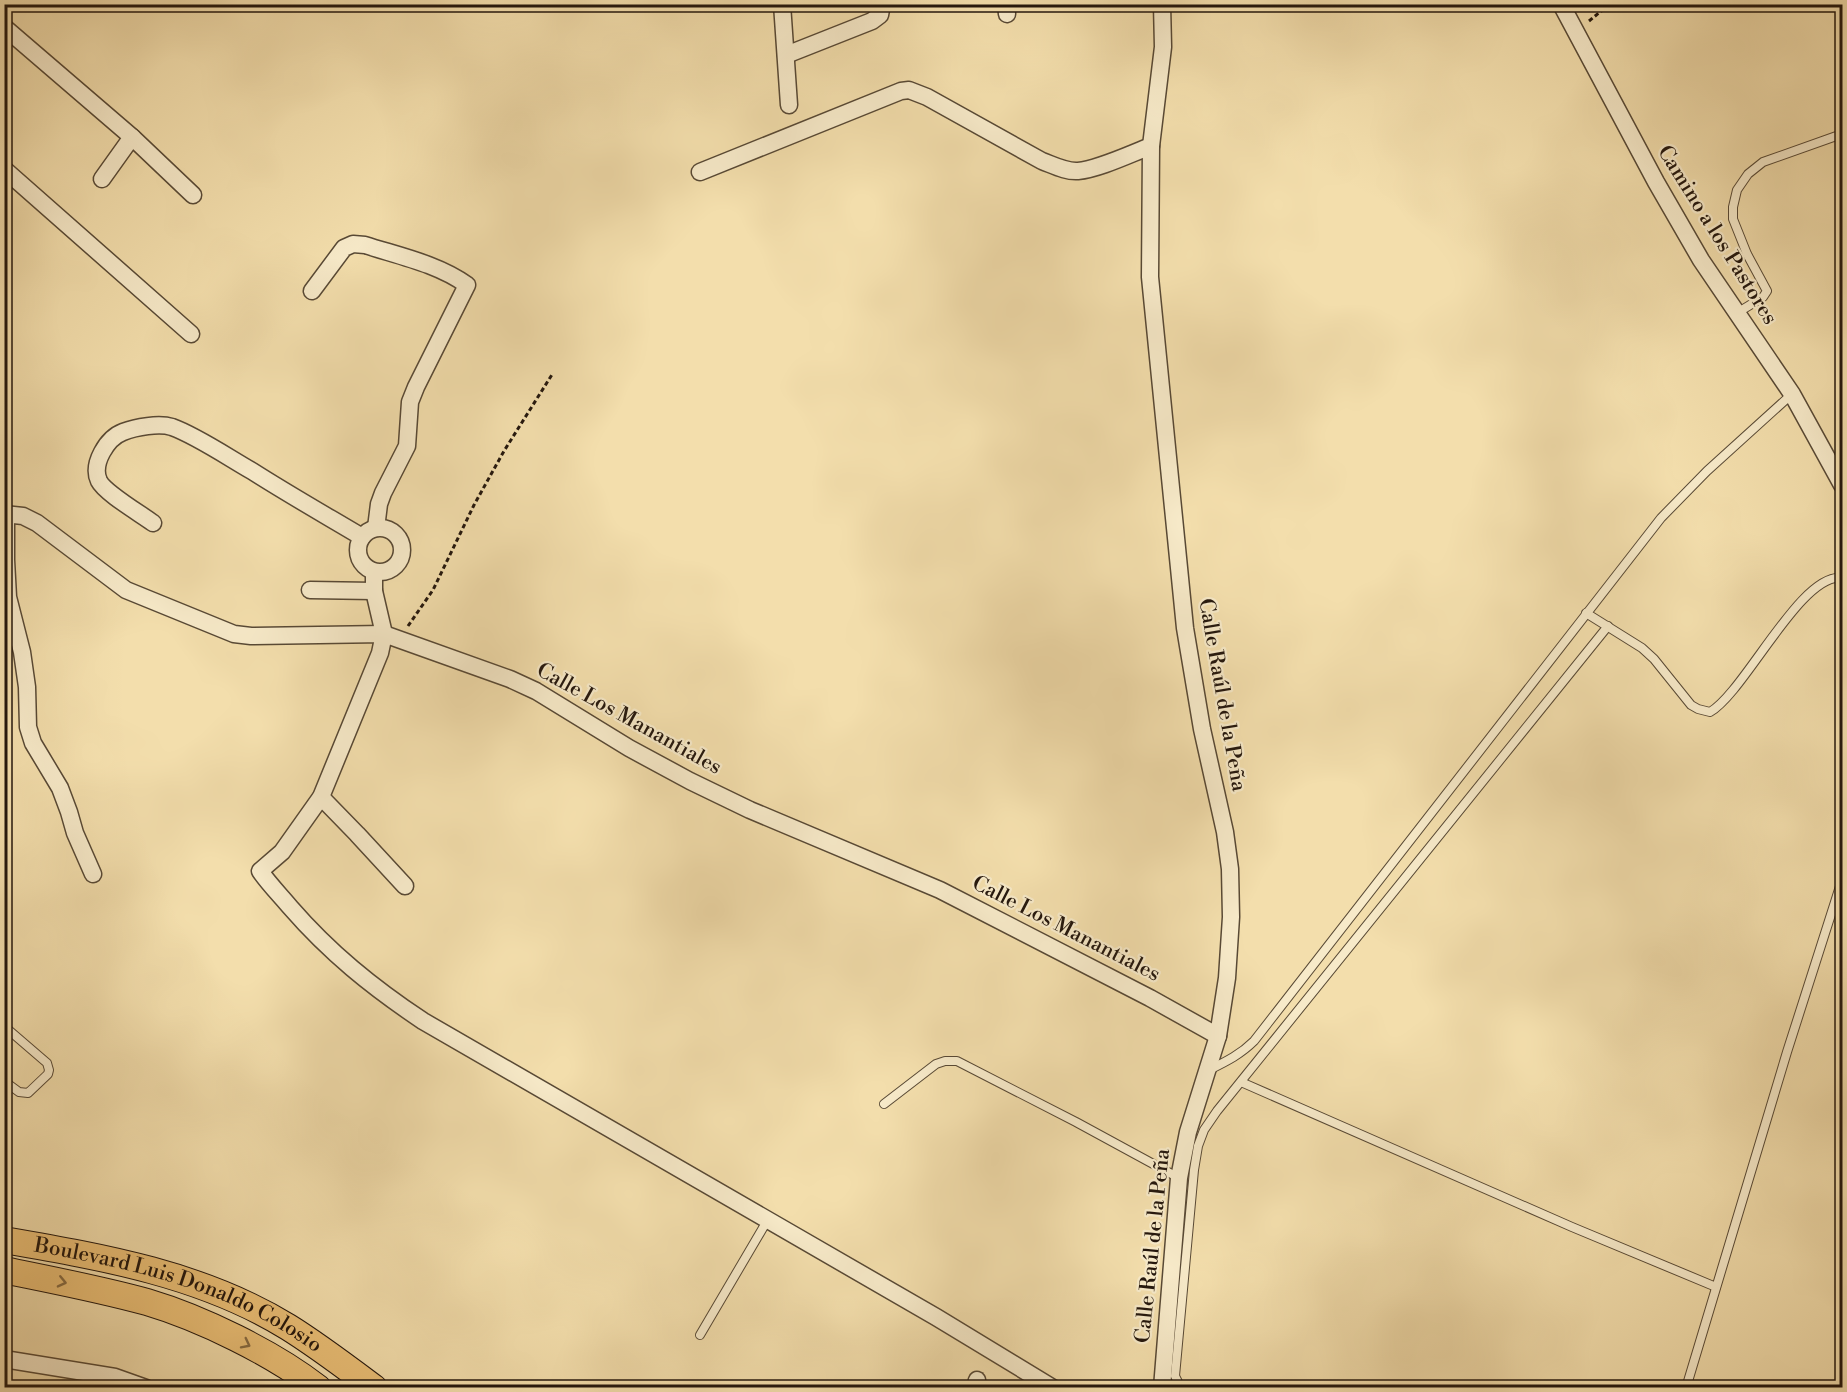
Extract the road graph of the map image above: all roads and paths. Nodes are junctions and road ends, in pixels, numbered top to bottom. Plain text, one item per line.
1 (782, 4) edge
2 (882, 4) edge
3 (1162, 4) edge
4 (1561, 4) edge
5 (1610, 4) edge
6 (4, 27) edge
7 (1575, 31) junction
8 (786, 56) junction
9 (789, 105) dead end
10 (1842, 134) edge
11 (132, 137) junction
12 (1151, 146) junction
13 (4, 169) edge
14 (700, 172) dead end
15 (102, 179) dead end
16 (193, 195) dead end
17 (312, 291) dead end
18 (1737, 313) junction
19 (191, 334) dead end
20 (553, 373) dead end
21 (1792, 394) junction
22 (1841, 479) edge
23 (5, 514) edge
24 (153, 523) dead end
25 (369, 533) junction
26 (374, 572) junction
27 (1842, 578) edge
28 (310, 590) dead end
29 (374, 591) junction
30 (1586, 613) junction
31 (1608, 626) junction
32 (391, 637) junction
33 (321, 797) junction
34 (93, 874) dead end
35 (1842, 880) edge
36 (405, 886) dead end
37 (4, 1026) edge
38 (1218, 1036) junction
39 (1207, 1071) junction
40 (4, 1081) edge
41 (1240, 1082) junction
42 (885, 1104) dead end
43 (1179, 1178) junction
44 (768, 1221) junction
45 (4, 1240) edge
46 (4, 1270) edge
47 (1716, 1287) junction
48 (700, 1335) dead end
49 (4, 1359) edge
50 (146, 1388) edge
51 (318, 1388) edge
52 (374, 1388) edge
53 (1053, 1388) edge
54 (1162, 1388) edge
55 (1181, 1388) edge
56 (1686, 1388) edge

1 - 8 street
2 - 8 street
3 - 12 street, Calle Raúl de la Peña
4 - 7 street, Camino a los Pastores
5 - 7 path
6 - 11 street
7 - 18 street, Camino a los Pastores
8 - 9 street
10 - 18 lane
11 - 15 street
11 - 16 street
12 - 14 street
12 - 38 street, Calle Raúl de la Peña
13 - 19 street
17 - 25 street
18 - 21 street, Camino a los Pastores
20 - 32 path
21 - 22 street, Camino a los Pastores
21 - 30 lane
23 - 32 street, Calle Los Manantiales
23 - 34 street
24 - 25 street
25 - 26 street
25 - 26 street
26 - 29 street
27 - 31 lane
28 - 29 street
29 - 32 street
30 - 31 lane
30 - 39 lane
31 - 41 lane
32 - 33 street
32 - 38 street, Calle Los Manantiales
33 - 36 street
33 - 44 street
35 - 47 lane
37 - 40 lane
38 - 39 street, Calle Raúl de la Peña
39 - 43 street, Calle Raúl de la Peña
41 - 47 lane
41 - 55 lane
42 - 43 lane
43 - 54 street, Calle Raúl de la Peña
44 - 48 lane
44 - 53 street
45 - 52 main road, Boulevard Luis Donaldo Colosio
46 -> 51 main road, Boulevard Luis Donaldo Colosio
47 - 56 lane
49 - 50 street

